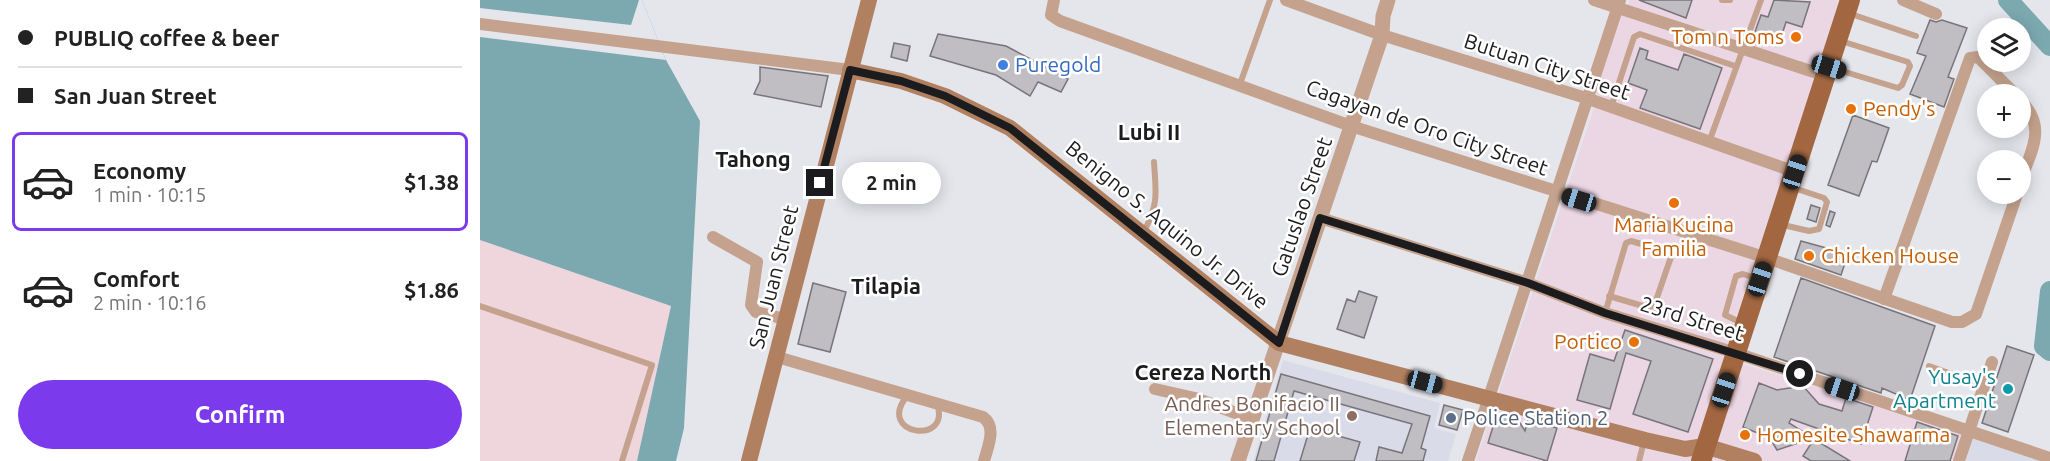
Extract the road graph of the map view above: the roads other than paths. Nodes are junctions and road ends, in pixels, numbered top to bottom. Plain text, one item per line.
1 (869, 0) edge
2 (1054, 0) edge
3 (1270, 0) edge
4 (1286, 0) edge
5 (1388, 0) edge
6 (1594, 0) edge
7 (1722, 0) edge
8 (1730, 0) edge
9 (1761, 0) edge
10 (1903, 0) edge
11 (1618, 4) edge
12 (1848, 6) edge
13 (1936, 14) dead end
14 (480, 24) edge
15 (1382, 35) junction
16 (1916, 36) dead end
17 (1838, 39) junction
18 (1742, 49) junction
19 (1735, 66) junction
20 (850, 70) junction
21 (1828, 71) junction
22 (1240, 84) junction
23 (2005, 84) edge
24 (1586, 98) junction
25 (1611, 107) junction
26 (2031, 113) edge
27 (1351, 126) junction
28 (1709, 142) junction
29 (2031, 150) edge
30 (1154, 162) dead end
31 (1793, 179) junction
32 (1558, 193) junction
33 (2014, 204) edge
34 (1320, 218) junction
35 (1779, 224) junction
36 (1144, 233) junction
37 (713, 237) dead end
38 (1767, 258) junction
39 (1528, 283) junction
40 (1610, 296) junction
41 (1884, 299) junction
42 (480, 306) edge
43 (1605, 313) junction
44 (785, 319) junction
45 (1279, 343) junction
46 (1736, 353) junction
47 (777, 357) junction
48 (1992, 362) dead end
49 (1929, 366) dead end
50 (1983, 385) junction
51 (1155, 389) dead end
52 (907, 396) junction
53 (1488, 399) junction
54 (937, 404) junction
55 (1252, 419) junction
56 (1969, 432) junction
57 (1645, 440) junction
58 (1697, 454) edge
59 (2050, 458) edge
60 (622, 461) edge
61 (749, 461) edge
62 (984, 461) edge
63 (1238, 461) edge
64 (1468, 461) edge
65 (1639, 461) edge
66 (1754, 461) edge
67 (1959, 461) edge

1 - 20 main road, San Juan Street
2 - 22 street, Cagayan de Oro City Street
3 - 22 lane
4 - 15 street, Butuan City Street
5 - 15 street, Gatuslao Street
6 - 11 street
7 - 8 lane
9 - 18 lane
10 - 13 street
11 - 18 street
11 - 24 street
12 - 16 lane
12 - 17 main road
14 - 20 street, Benigno S. Aquino Jr. Drive
15 - 24 street, Butuan City Street
15 - 27 street, Gatuslao Street
17 - 21 main road
17 - 21 lane
18 - 19 lane
18 - 21 street
19 - 25 lane
19 - 28 lane
20 - 36 main road, Benigno S. Aquino Jr. Drive
20 - 44 main road, San Juan Street
21 - 31 main road
22 - 27 street, Cagayan de Oro City Street
23 - 41 street
24 - 25 street, Butuan City Street
24 - 32 street
25 - 28 street, Butuan City Street
26 - 29 street
27 - 32 street, Cagayan de Oro City Street
27 - 34 street, Gatuslao Street
28 - 31 street, Butuan City Street
30 - 36 lane
31 - 35 main road
31 - 35 lane
32 - 38 street, Cagayan de Oro City Street
32 - 39 street
33 - 41 street, Cagayan de Oro City Street
34 - 39 street, 23rd Street
34 - 45 street, Gatuslao Street
35 - 38 main road
36 - 45 main road, Benigno S. Aquino Jr. Drive
37 - 44 street
38 - 41 street, Cagayan de Oro City Street
38 - 46 main road
39 - 43 street, 23rd Street
39 - 53 street
40 - 40 lane
40 - 43 lane
42 - 60 lane
43 - 46 street, 23rd Street
44 - 47 main road, San Juan Street
45 - 53 main road, Benigno S. Aquino Jr. Drive
45 - 55 street, Gatuslao Street
46 - 56 street, 23rd Street
46 - 58 main road
47 - 52 street
47 - 61 main road, San Juan Street
48 - 50 street
49 - 50 lane
50 - 56 street
51 - 55 street
52 - 54 street
52 - 54 lane
53 - 57 main road, Benigno S. Aquino Jr. Drive
53 - 64 street
54 - 62 street
55 - 63 street, Gatuslao Street
56 - 59 street, 23rd Street
56 - 67 street
57 - 58 main road, Benigno S. Aquino Jr. Drive
57 - 65 lane
58 - 66 main road, Benigno S. Aquino Jr. Drive

